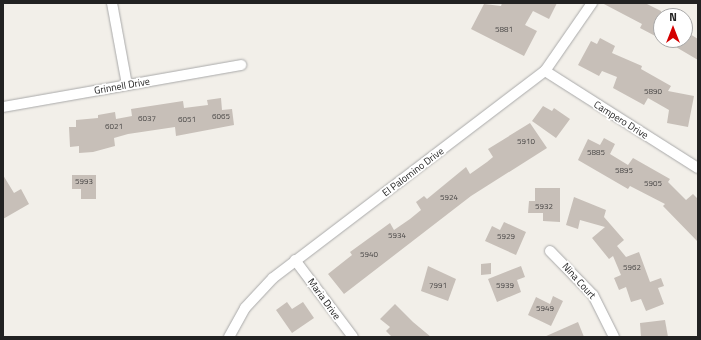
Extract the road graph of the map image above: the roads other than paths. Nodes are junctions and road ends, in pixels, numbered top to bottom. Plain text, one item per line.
1 (112, 3) edge
2 (592, 3) edge
3 (242, 65) dead end
4 (545, 71) junction
5 (127, 85) junction
6 (3, 108) edge
7 (698, 168) edge
8 (550, 251) dead end
9 (295, 260) junction
10 (229, 337) edge
11 (353, 337) edge
12 (614, 337) edge

1 - 5 street
2 - 4 street, El Palomino Drive
3 - 5 street, Grinnell Drive
4 - 7 street, Campero Drive
4 - 9 street, El Palomino Drive
5 - 6 street, Grinnell Drive
8 - 12 street, Nina Court
9 - 10 street, El Palomino Drive
9 - 11 street, Maria Drive

